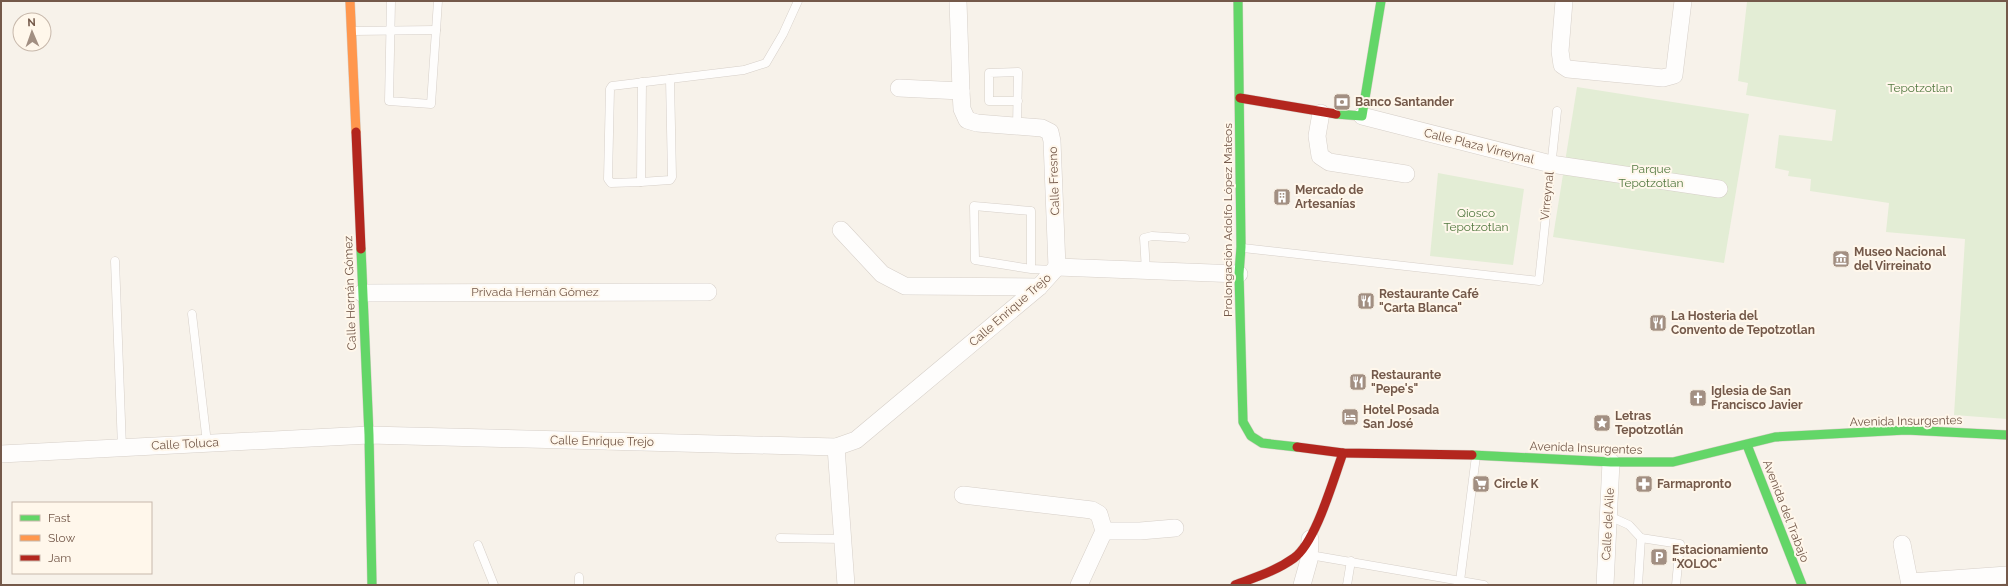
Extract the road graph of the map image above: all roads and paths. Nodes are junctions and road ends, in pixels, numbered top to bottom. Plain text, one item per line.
1 (350, 1) edge
2 (391, 1) edge
3 (438, 1) edge
4 (798, 1) edge
5 (958, 1) edge
6 (1238, 1) edge
7 (1380, 1) edge
8 (1564, 1) edge
9 (1684, 1) edge
10 (390, 30) junction
11 (436, 30) junction
12 (351, 31) junction
13 (670, 79) junction
14 (642, 82) junction
15 (899, 88) dead end
16 (961, 91) junction
17 (1240, 98) junction
18 (1018, 102) junction
19 (1557, 111) dead end
20 (1321, 113) junction
21 (1362, 116) junction
22 (1017, 127) junction
23 (1551, 164) junction
24 (1406, 174) dead end
25 (641, 182) junction
26 (1719, 189) dead end
27 (840, 230) dead end
28 (1185, 238) dead end
29 (1241, 247) junction
30 (115, 261) dead end
31 (1055, 268) junction
32 (1031, 269) junction
33 (1146, 271) junction
34 (1239, 274) junction
35 (1039, 287) junction
36 (708, 292) dead end
37 (362, 293) junction
38 (192, 314) dead end
39 (369, 435) junction
40 (2007, 435) edge
41 (1251, 436) joint
42 (207, 443) junction
43 (1748, 445) junction
44 (836, 446) junction
45 (122, 448) junction
46 (1343, 453) junction
47 (1, 454) edge
48 (1476, 455) junction
49 (1612, 462) junction
50 (963, 494) dead end
51 (1609, 516) junction
52 (1175, 528) dead end
53 (1104, 531) junction
54 (780, 538) dead end
55 (842, 538) junction
56 (1641, 538) junction
57 (1902, 544) dead end
58 (478, 545) dead end
59 (1310, 547) junction
60 (1351, 561) junction
61 (2007, 575) edge
62 (1460, 581) junction
63 (1910, 584) edge
64 (372, 585) edge
65 (494, 585) edge
66 (846, 585) edge
67 (1079, 585) edge
68 (1235, 585) edge
69 (1302, 585) edge
70 (1347, 585) edge
71 (1484, 585) edge
72 (1605, 585) edge
73 (1638, 585) edge
74 (1676, 585) edge
75 (1802, 585) edge

1 - 12 street, Calle Hernán Gómez
2 - 10 lane
3 - 11 lane
4 - 13 lane
5 - 16 street, Calle Fresno
6 - 17 street, Prolongación Adolfo López Mateos
7 - 21 street
8 - 9 street
10 - 11 lane
10 - 11 lane
10 - 12 lane
12 - 37 street, Calle Hernán Gómez
13 - 14 lane
13 - 25 lane
14 - 25 lane
14 - 25 lane
15 - 16 street
16 - 22 street, Calle Fresno
17 - 20 street, Calle Plaza Virreynal
17 - 29 street, Prolongación Adolfo López Mateos
18 - 18 lane
18 - 22 lane
19 - 23 lane, Virreynal
20 - 21 street, Calle Plaza Virreynal
20 - 24 street
21 - 23 street, Calle Plaza Virreynal
22 - 31 street, Calle Fresno
23 - 26 street, Calle Plaza Virreynal
23 - 29 lane, Virreynal
27 - 35 street
28 - 33 lane
29 - 34 street, Prolongación Adolfo López Mateos
30 - 45 lane
31 - 32 lane
31 - 33 street, Calle Enrique Trejo
31 - 35 street, Calle Enrique Trejo
32 - 32 lane
33 - 34 street, Calle Enrique Trejo
34 - 41 street, Prolongación Adolfo López Mateos
35 - 44 street, Calle Enrique Trejo
36 - 37 street, Privada Hernán Gómez
37 - 39 street, Calle Hernán Gómez
38 - 42 lane
39 - 42 street, Calle Toluca
39 - 44 street, Calle Enrique Trejo
39 - 64 street, Calle Hernán Gómez
40 - 43 street, Avenida Insurgentes
41 - 46 street, Avenida Insurgentes
42 - 45 street, Calle Toluca
43 - 49 street, Avenida Insurgentes
43 - 75 street, Avenida del Trabajo
44 - 55 street
45 - 47 street, Calle Toluca
46 - 48 street, Avenida Insurgentes
46 - 59 street
48 - 49 street, Avenida Insurgentes
48 - 62 lane
49 - 51 street, Calle del Aile
50 - 53 street
51 - 56 lane
51 - 72 street, Calle del Aile
52 - 53 street
53 - 67 street
54 - 55 lane
55 - 66 street
56 - 73 lane
56 - 74 lane
57 - 63 street
58 - 65 lane
59 - 60 lane
59 - 68 street
59 - 69 street
60 - 62 lane
60 - 70 lane
61 - 63 street
62 - 71 lane

